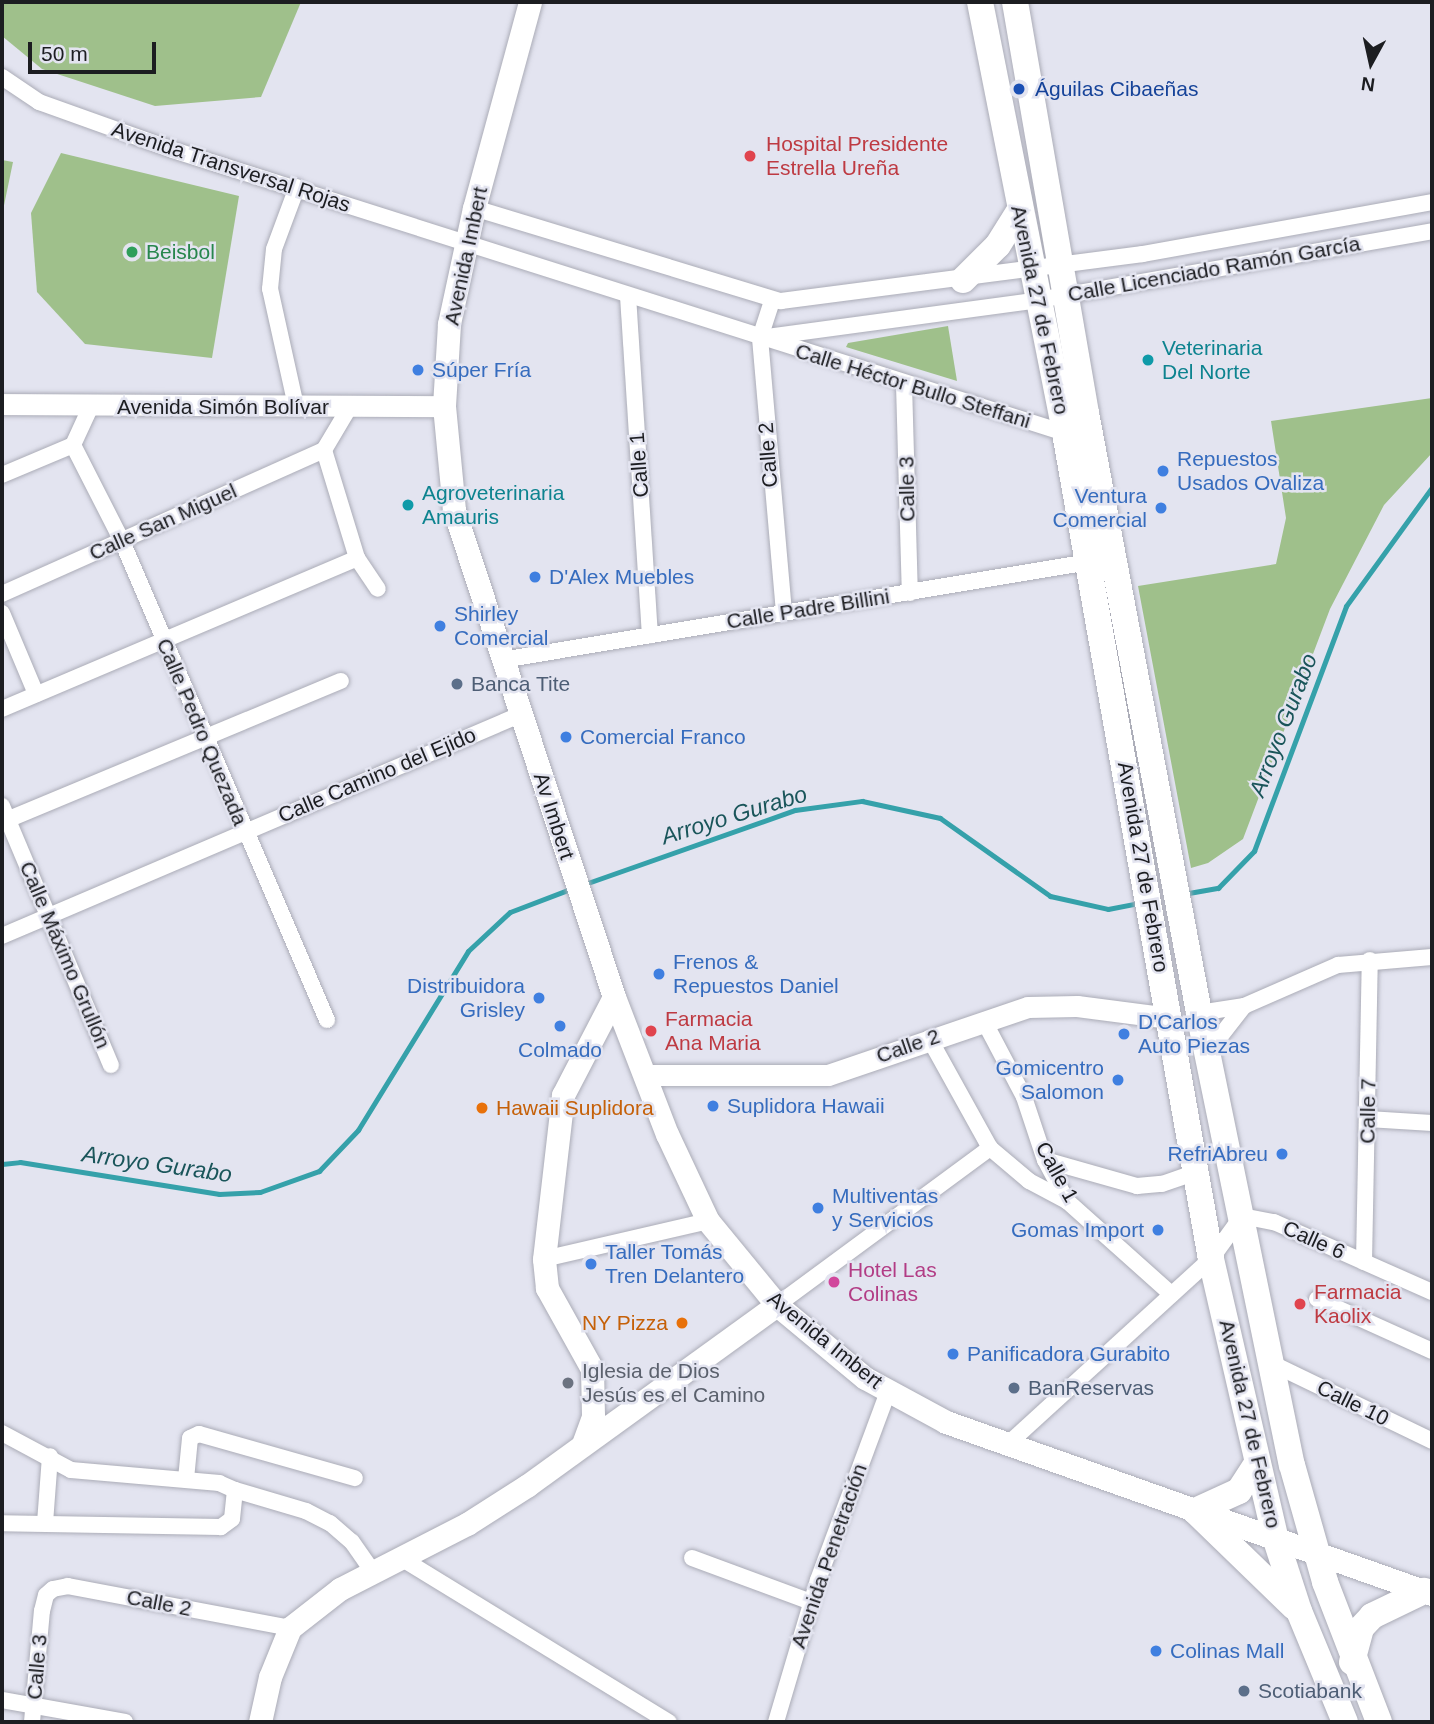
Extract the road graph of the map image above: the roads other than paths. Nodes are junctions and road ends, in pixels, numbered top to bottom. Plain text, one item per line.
1 (530, 2) edge
2 (981, 2) edge
3 (1015, 2) edge
4 (2, 77) edge
5 (296, 187) junction
6 (1432, 202) edge
7 (474, 208) junction
8 (1019, 212) junction
9 (1432, 231) edge
10 (466, 243) junction
11 (1062, 266) junction
12 (1032, 270) junction
13 (963, 280) junction
14 (1068, 295) junction
15 (628, 296) junction
16 (772, 300) junction
17 (1038, 300) junction
18 (760, 338) junction
19 (904, 384) junction
20 (2, 404) edge
21 (91, 406) junction
22 (296, 406) junction
23 (444, 406) junction
24 (349, 408) junction
25 (1065, 433) junction
26 (74, 445) junction
27 (324, 450) junction
28 (2, 475) edge
29 (122, 541) junction
30 (357, 558) junction
31 (1115, 558) junction
32 (1088, 562) junction
33 (378, 589) dead end
34 (909, 593) junction
35 (2, 594) edge
36 (784, 611) junction
37 (2, 613) edge
38 (649, 635) junction
39 (163, 639) junction
40 (502, 660) junction
41 (341, 681) dead end
42 (36, 694) junction
43 (2, 709) edge
44 (522, 714) junction
45 (204, 737) junction
46 (4, 816) edge
47 (244, 830) junction
48 (48, 915) junction
49 (587, 916) joint
50 (2, 936) edge
51 (1432, 957) edge
52 (1370, 960) junction
53 (614, 997) junction
54 (1244, 1006) junction
55 (1199, 1013) junction
56 (1169, 1018) junction
57 (327, 1020) dead end
58 (984, 1021) junction
59 (929, 1038) junction
60 (1208, 1052) junction
61 (111, 1065) dead end
62 (645, 1075) junction
63 (1368, 1119) junction
64 (1432, 1123) edge
65 (990, 1148) junction
66 (1045, 1160) junction
67 (1194, 1173) junction
68 (1068, 1200) junction
69 (1242, 1216) junction
70 (708, 1221) junction
71 (544, 1259) junction
72 (1211, 1259) junction
73 (1364, 1262) junction
74 (1432, 1292) edge
75 (1171, 1294) junction
76 (1317, 1299) dead end
77 (777, 1306) junction
78 (1432, 1352) edge
79 (1273, 1364) junction
80 (888, 1392) junction
81 (2, 1433) edge
82 (1432, 1441) edge
83 (583, 1444) junction
84 (1007, 1445) junction
85 (50, 1457) junction
86 (1257, 1463) junction
87 (355, 1478) dead end
88 (186, 1479) junction
89 (235, 1490) junction
90 (1195, 1511) junction
91 (2, 1523) edge
92 (45, 1524) junction
93 (1276, 1540) junction
94 (1316, 1552) junction
95 (401, 1558) junction
96 (692, 1558) dead end
97 (373, 1572) junction
98 (1428, 1593) edge
99 (811, 1602) junction
100 (42, 1611) joint
101 (1299, 1611) junction
102 (290, 1628) junction
103 (1352, 1662) junction
104 (2, 1700) edge
105 (34, 1705) junction
106 (33, 1722) edge
107 (125, 1722) edge
108 (260, 1722) edge
109 (669, 1722) edge
110 (776, 1722) edge
111 (1345, 1722) edge
112 (1379, 1722) edge

1 - 7 main road, Avenida Imbert
2 - 8 main road, Avenida 27 de Febrero
3 - 11 main road, Avenida 27 de Febrero
4 - 5 street, Avenida Transversal Rojas
5 - 10 street, Avenida Transversal Rojas
5 - 22 street
6 - 11 street, Calle Licenciado Ramón García
7 - 10 main road, Avenida Imbert
7 - 16 street, Calle Licenciado Ramón García
8 - 12 main road, Avenida 27 de Febrero
8 - 13 main road
9 - 14 street, Calle Licenciado Ramón García
10 - 15 street, Calle Licenciado Ramón García
10 - 23 main road, Avenida Imbert
11 - 12 street, Calle Licenciado Ramón García
11 - 14 main road, Avenida 27 de Febrero
12 - 13 street, Calle Licenciado Ramón García
12 - 17 main road, Avenida 27 de Febrero
13 - 16 street, Calle Licenciado Ramón García
14 - 17 street, Calle Licenciado Ramón García
14 - 31 main road, Avenida 27 de Febrero
15 - 18 street, Calle Licenciado Ramón García
15 - 38 street, Calle 1
16 - 18 street, Calle 2
17 - 18 street, Calle Licenciado Ramón García
17 - 25 main road, Avenida 27 de Febrero
18 - 19 street, Calle Héctor Bullo Steffani
18 - 36 street, Calle 2
19 - 25 street, Calle Héctor Bullo Steffani
19 - 34 street, Calle 3
20 - 21 street, Avenida Simón Bolívar
21 - 22 street, Avenida Simón Bolívar
21 - 26 street
22 - 24 street, Avenida Simón Bolívar
23 - 24 street, Avenida Simón Bolívar
23 - 40 main road, Avenida Imbert
24 - 27 street
25 - 32 main road, Avenida 27 de Febrero
26 - 28 street
26 - 29 street, Calle Pedro Quezada
27 - 29 street, Calle San Miguel
27 - 30 street
29 - 35 street, Calle San Miguel
29 - 39 street, Calle Pedro Quezada
30 - 33 street
30 - 39 street
31 - 32 street, Calle Padre Billini
31 - 55 main road, Avenida 27 de Febrero
32 - 34 street, Calle Padre Billini
32 - 56 main road, Avenida 27 de Febrero
34 - 36 street, Calle Padre Billini
36 - 38 street, Calle Padre Billini
37 - 42 street
38 - 40 street, Calle Padre Billini
39 - 42 street
39 - 45 street, Calle Pedro Quezada
40 - 44 main road, Avenida Imbert
41 - 45 street
42 - 43 street
44 - 47 street, Calle Camino del Ejido
44 - 49 main road, Av Imbert
45 - 46 street
45 - 47 street, Calle Pedro Quezada
46 - 48 street, Calle Máximo Grullón
47 - 48 street, Calle Camino del Ejido
47 - 57 street, Calle Pedro Quezada
48 - 50 street, Calle Camino del Ejido
48 - 61 street, Calle Máximo Grullón
49 - 53 main road, Avenida Imbert
51 - 52 street
52 - 54 street
52 - 63 street, Calle 7
53 - 62 main road, Avenida Imbert
53 - 71 main road
54 - 55 street
54 - 60 street
55 - 60 main road, Avenida 27 de Febrero
56 - 58 street, Calle 2
56 - 67 main road, Avenida 27 de Febrero
58 - 59 street, Calle 2
58 - 66 street, Calle 1
59 - 62 street, Calle 2
59 - 65 street
60 - 69 main road, Avenida 27 de Febrero
62 - 70 main road, Avenida Imbert
63 - 64 street
63 - 73 street, Calle 7
65 - 68 street
65 - 77 street
66 - 67 street
66 - 68 street, Calle 1
67 - 72 main road, Avenida 27 de Febrero
68 - 75 street, Calle 1
69 - 72 street
69 - 73 street, Calle 6
69 - 79 main road, Avenida 27 de Febrero
70 - 71 street
70 - 77 main road, Avenida Imbert
71 - 83 main road
72 - 75 street
72 - 86 main road, Avenida 27 de Febrero
73 - 74 street, Calle 6
75 - 84 street
76 - 78 street
77 - 80 main road, Avenida Imbert
77 - 83 main road
79 - 82 street, Calle 10
79 - 94 main road, Avenida 27 de Febrero
80 - 84 main road, Avenida Imbert
80 - 99 street, Avenida Penetración
81 - 85 street
83 - 95 main road
84 - 90 main road, Avenida Imbert
85 - 88 street
85 - 92 street
86 - 90 main road
86 - 93 main road, Avenida 27 de Febrero
87 - 88 street
88 - 89 street
89 - 92 street
89 - 97 street
90 - 93 main road, Avenida Imbert
90 - 101 main road
91 - 92 street
93 - 94 main road, Avenida Imbert
93 - 101 main road, Avenida 27 de Febrero
94 - 98 main road, Avenida Imbert
94 - 103 main road, Avenida 27 de Febrero
95 - 97 main road
95 - 109 street
96 - 99 street
97 - 102 main road
98 - 103 main road
99 - 110 street, Avenida Penetración
100 - 102 street, Calle 2
100 - 105 street, Calle 3
101 - 111 main road, Avenida 27 de Febrero
102 - 108 main road
103 - 112 main road, Avenida 27 de Febrero
104 - 105 street
105 - 106 street, Calle 3
105 - 107 street

